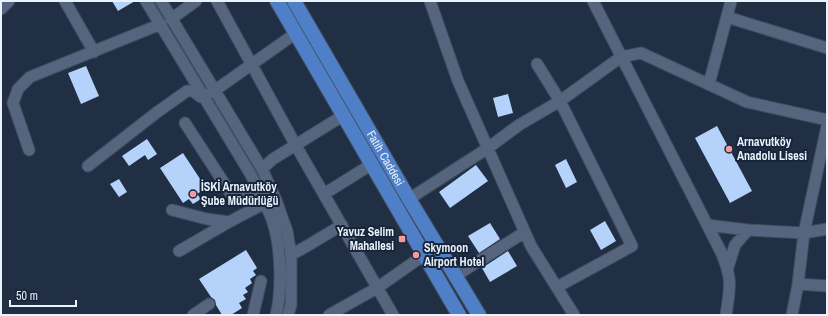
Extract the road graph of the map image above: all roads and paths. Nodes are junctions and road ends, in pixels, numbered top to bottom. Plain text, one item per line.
1 (65, 1) edge
2 (146, 1) edge
3 (161, 1) edge
4 (196, 1) edge
5 (217, 1) edge
6 (277, 1) edge
7 (294, 1) edge
8 (430, 1) edge
9 (593, 1) edge
10 (731, 1) edge
11 (727, 17) junction
12 (171, 19) junction
13 (160, 24) junction
14 (296, 33) junction
15 (827, 48) edge
16 (94, 52) junction
17 (622, 58) junction
18 (252, 64) junction
19 (538, 64) dead end
20 (710, 84) junction
21 (209, 93) junction
22 (560, 101) junction
23 (344, 115) junction
24 (827, 120) edge
25 (185, 123) dead end
26 (827, 126) edge
27 (295, 144) junction
28 (488, 148) junction
29 (29, 150) dead end
30 (372, 164) junction
31 (88, 166) dead end
32 (262, 169) junction
33 (269, 185) junction
34 (258, 189) junction
35 (324, 194) junction
36 (409, 199) junction
37 (235, 200) junction
38 (265, 203) junction
39 (172, 210) dead end
40 (234, 219) junction
41 (342, 225) junction
42 (707, 225) junction
43 (827, 229) edge
44 (748, 230) junction
45 (525, 232) junction
46 (804, 233) junction
47 (179, 251) dead end
48 (291, 254) junction
49 (424, 255) junction
50 (728, 268) junction
51 (455, 276) junction
52 (261, 281) dead end
53 (798, 284) junction
54 (827, 286) edge
55 (557, 287) junction
56 (377, 288) junction
57 (209, 304) dead end
58 (193, 315) edge
59 (253, 315) edge
60 (276, 315) edge
61 (288, 315) edge
62 (329, 315) edge
63 (393, 315) edge
64 (459, 315) edge
65 (479, 315) edge
66 (574, 315) edge
67 (726, 315) edge
68 (792, 315) edge

1 - 16 street
2 - 13 street
3 - 12 street
4 - 12 street
5 - 18 street
6 - 14 main road, Fatih Caddesi
7 - 36 main road, Fatih Caddesi
8 - 28 street
9 - 17 street
10 - 11 street
11 - 15 street
11 - 20 street
12 - 21 street
13 - 16 street
13 - 21 street
14 - 18 street
14 - 23 main road, Fatih Caddesi
16 - 29 street
17 - 20 street
17 - 22 street
17 - 42 street
18 - 21 street
18 - 27 street
19 - 22 street
20 - 24 street
21 - 31 street
21 - 32 street
21 - 34 street
22 - 28 street
22 - 55 street
23 - 27 street
23 - 30 main road, Fatih Caddesi
25 - 37 street
26 - 46 street
27 - 32 street
27 - 35 street
28 - 36 street
28 - 45 street
30 - 35 street
30 - 49 main road, Fatih Caddesi
32 - 33 street
33 - 34 street
33 - 48 street
34 - 37 street
34 - 38 street
35 - 41 street
36 - 51 main road, Fatih Caddesi
37 - 40 street
38 - 40 street
38 - 60 street
39 - 40 street
40 - 47 street
41 - 48 street
41 - 56 street
42 - 44 street
42 - 50 street
43 - 46 street
44 - 46 street
44 - 50 street
45 - 51 street
45 - 55 street
46 - 53 street
48 - 61 street
49 - 56 street
49 - 64 main road, Fatih Caddesi
50 - 67 street
51 - 65 main road, Fatih Caddesi
52 - 59 street
53 - 54 street
53 - 68 street
55 - 66 street
56 - 62 street
56 - 63 street
57 - 58 street

